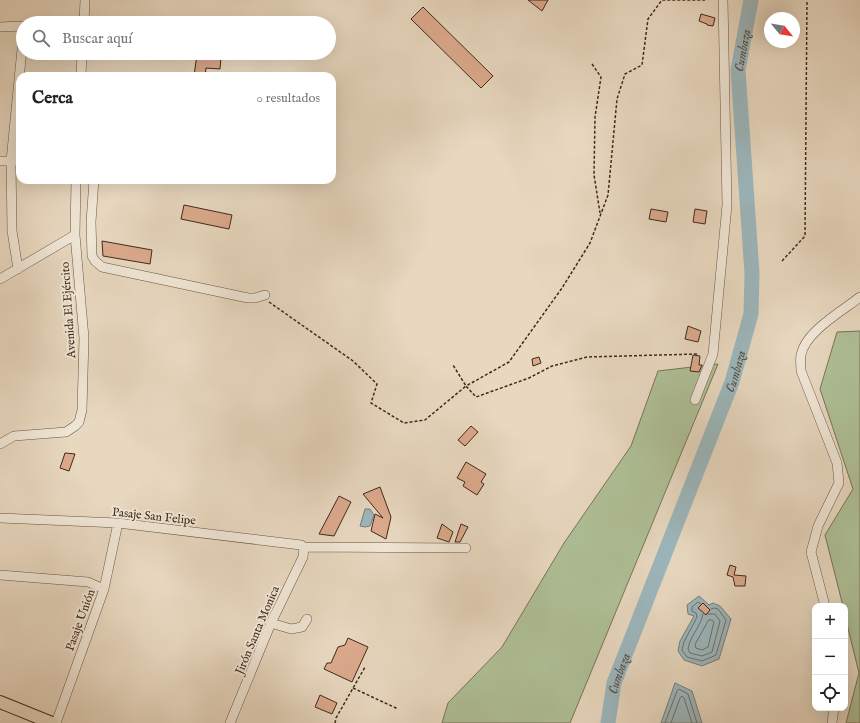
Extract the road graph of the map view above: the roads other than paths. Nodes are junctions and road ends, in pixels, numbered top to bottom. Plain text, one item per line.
1 (85, 0) edge
2 (723, 0) edge
3 (84, 16) edge
4 (16, 26) edge
5 (0, 27) edge
6 (22, 60) edge
7 (82, 60) edge
8 (21, 72) edge
9 (81, 72) edge
10 (0, 160) edge
11 (16, 161) edge
12 (76, 184) edge
13 (94, 184) edge
14 (75, 235) junction
15 (18, 269) junction
16 (0, 279) edge
17 (265, 295) road end
18 (860, 297) edge
19 (695, 400) dead end
20 (0, 444) edge
21 (0, 518) edge
22 (118, 523) junction
23 (304, 547) junction
24 (466, 548) dead end
25 (0, 575) edge
26 (104, 589) junction
27 (824, 603) edge
28 (307, 619) dead end
29 (271, 623) junction
30 (0, 702) edge
31 (834, 711) edge
32 (49, 722) edge
33 (230, 723) edge
34 (832, 723) edge

1 - 3 street
2 - 19 street
4 - 5 street
6 - 8 street
7 - 9 street
10 - 11 street
11 - 15 street
12 - 14 street, Avenida El Ejército
13 - 17 street
14 - 15 street
14 - 20 street, Avenida El Ejército
15 - 16 street
18 - 27 street
21 - 22 street, Pasaje San Felipe
22 - 23 street, Pasaje San Felipe
22 - 26 street, Pasaje Unión
23 - 24 street, Pasaje San Felipe
23 - 29 street, Jirón Santa Monica
25 - 26 street
26 - 32 street, Pasaje Unión
28 - 29 street
29 - 33 street, Jirón Santa Monica
30 - 32 main road
31 - 34 street

